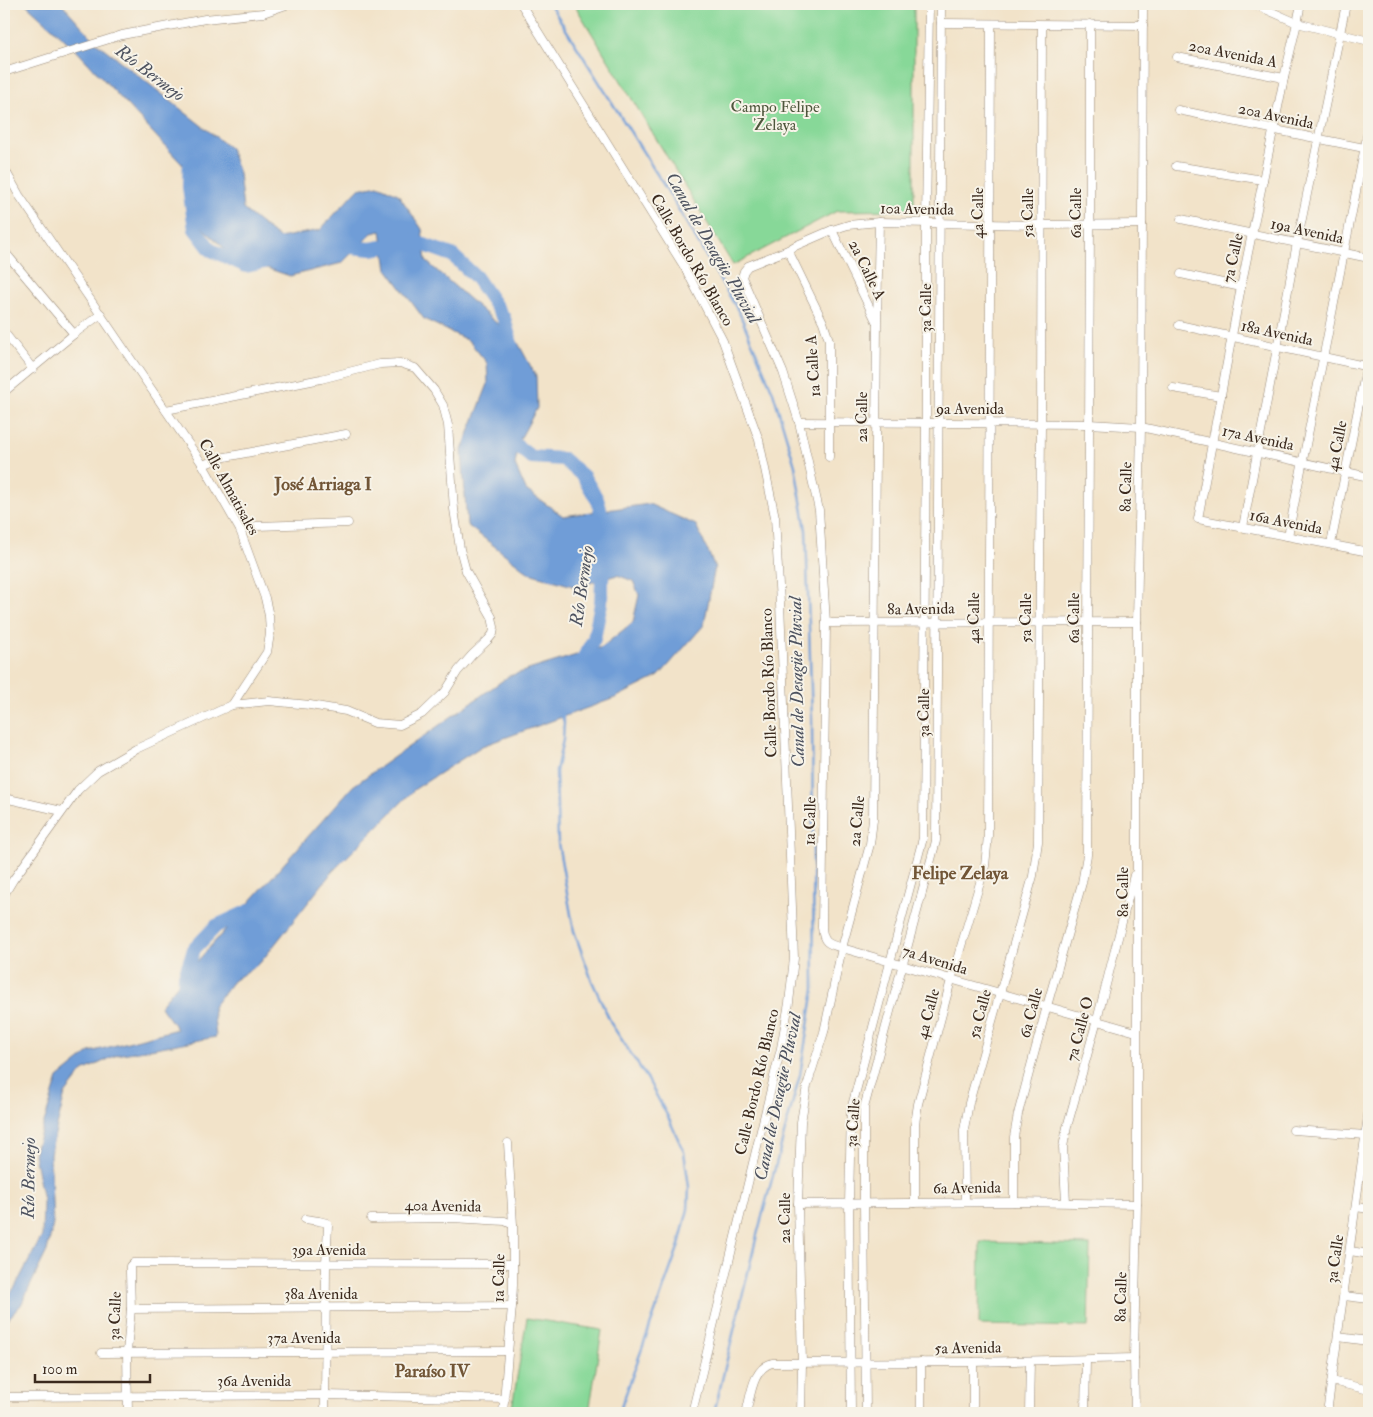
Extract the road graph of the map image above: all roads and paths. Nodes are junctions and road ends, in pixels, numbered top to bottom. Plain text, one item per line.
1 (289, 4) edge
2 (521, 4) edge
3 (929, 4) edge
4 (941, 4) edge
5 (1143, 4) edge
6 (1254, 4) edge
7 (1301, 4) edge
8 (1346, 4) edge
9 (941, 23) junction
10 (1297, 23) junction
11 (991, 24) junction
12 (1090, 24) junction
13 (1042, 25) junction
14 (1143, 25) junction
15 (1340, 34) junction
16 (1369, 41) edge
17 (1177, 57) dead end
18 (4, 72) edge
19 (1284, 78) junction
20 (1178, 110) dead end
21 (1369, 126) edge
22 (1274, 129) junction
23 (1319, 138) junction
24 (1367, 149) edge
25 (1176, 166) dead end
26 (4, 168) edge
27 (1263, 180) junction
28 (1181, 219) dead end
29 (879, 222) junction
30 (926, 223) junction
31 (940, 223) junction
32 (992, 224) junction
33 (1041, 224) junction
34 (1090, 224) junction
35 (1142, 224) junction
36 (832, 230) junction
37 (1252, 234) junction
38 (1298, 243) junction
39 (4, 250) edge
40 (788, 250) junction
41 (1344, 253) junction
42 (1369, 258) edge
43 (1181, 274) dead end
44 (1241, 287) junction
45 (101, 314) junction
46 (877, 323) junction
47 (1179, 325) dead end
48 (4, 332) edge
49 (74, 334) junction
50 (1232, 337) junction
51 (1278, 347) junction
52 (1369, 354) edge
53 (1324, 357) junction
54 (1368, 367) edge
55 (33, 369) junction
56 (1173, 388) dead end
57 (4, 392) edge
58 (1221, 396) junction
59 (166, 410) junction
60 (799, 422) junction
61 (876, 422) junction
62 (990, 422) junction
63 (830, 423) junction
64 (926, 423) junction
65 (940, 423) junction
66 (1041, 423) junction
67 (1089, 424) junction
68 (1141, 427) junction
69 (346, 434) dead end
70 (1212, 442) junction
71 (1258, 452) junction
72 (829, 457) dead end
73 (1303, 462) junction
74 (203, 465) junction
75 (1346, 472) junction
76 (1369, 477) edge
77 (1198, 519) joint
78 (348, 523) dead end
79 (1243, 528) junction
80 (240, 530) junction
81 (1288, 536) junction
82 (1331, 544) junction
83 (1369, 552) edge
84 (938, 622) junction
85 (1137, 622) junction
86 (826, 623) junction
87 (875, 623) junction
88 (925, 623) junction
89 (987, 623) junction
90 (1040, 623) junction
91 (1088, 623) junction
92 (232, 705) junction
93 (4, 798) edge
94 (62, 811) junction
95 (1137, 864) junction
96 (4, 895) edge
97 (842, 948) junction
98 (890, 961) junction
99 (903, 965) junction
100 (951, 980) junction
101 (999, 994) junction
102 (1047, 1006) junction
103 (1097, 1020) junction
104 (1136, 1032) junction
105 (1369, 1108) edge
106 (1369, 1118) edge
107 (1293, 1130) dead end
108 (1366, 1136) junction
109 (508, 1143) dead end
110 (1365, 1165) edge
111 (965, 1202) junction
112 (1014, 1202) junction
113 (1066, 1202) junction
114 (864, 1203) junction
115 (915, 1203) junction
116 (798, 1204) junction
117 (850, 1204) junction
118 (1136, 1204) junction
119 (1356, 1208) junction
120 (1369, 1209) edge
121 (305, 1219) dead end
122 (371, 1219) dead end
123 (513, 1226) junction
124 (1350, 1252) junction
125 (1369, 1254) edge
126 (145, 1263) joint
127 (326, 1264) junction
128 (513, 1264) junction
129 (1344, 1296) junction
130 (1369, 1299) edge
131 (512, 1306) junction
132 (326, 1308) junction
133 (131, 1309) junction
134 (1338, 1337) junction
135 (1369, 1341) edge
136 (508, 1350) junction
137 (326, 1351) junction
138 (101, 1352) dead end
139 (127, 1352) junction
140 (1134, 1358) junction
141 (1086, 1360) junction
142 (1030, 1361) junction
143 (850, 1362) junction
144 (866, 1362) junction
145 (921, 1362) junction
146 (973, 1362) junction
147 (802, 1363) junction
148 (1332, 1381) junction
149 (1369, 1390) edge
150 (325, 1395) junction
151 (128, 1396) junction
152 (4, 1397) edge
153 (505, 1399) junction
154 (128, 1413) edge
155 (325, 1413) edge
156 (503, 1413) edge
157 (692, 1413) edge
158 (746, 1413) edge
159 (800, 1413) edge
160 (851, 1413) edge
161 (866, 1413) edge
162 (921, 1413) edge
163 (973, 1413) edge
164 (1029, 1413) edge
165 (1085, 1413) edge
166 (1135, 1413) edge
167 (1327, 1413) edge

1 - 18 street
2 - 157 street, Calle Bordo Río Blanco
3 - 30 street, 3a Calle
4 - 9 street, 3a Calle
5 - 14 street, 8a Calle
6 - 10 street
7 - 10 street, 7a Calle
8 - 15 street
9 - 11 street
9 - 31 street, 3a Calle
10 - 15 street
10 - 19 street, 7a Calle
11 - 13 street
11 - 32 street, 4a Calle
12 - 13 street
12 - 14 street
12 - 34 street, 6a Calle
13 - 33 street, 5a Calle
14 - 35 street, 8a Calle
15 - 16 street
15 - 23 street
17 - 19 street, 20a Avenida A
19 - 22 street, 7a Calle
20 - 22 street, 20a Avenida
21 - 24 street
22 - 23 street, 20a Avenida
22 - 27 street, 7a Calle
23 - 24 street, 20a Avenida
23 - 38 street
24 - 41 street
25 - 27 street
26 - 45 street, Calle Almatisales
27 - 37 street, 7a Calle
28 - 37 street, 19a Avenida
29 - 30 street, 10a Avenida
29 - 36 street, 10a Avenida
29 - 46 street, 2a Calle
30 - 31 street, 10a Avenida
30 - 64 street, 3a Calle
31 - 32 street, 10a Avenida
31 - 65 street, 3a Calle
32 - 33 street, 10a Avenida
32 - 62 street, 4a Calle
33 - 34 street, 10a Avenida
33 - 66 street, 5a Calle
34 - 35 street, 10a Avenida
34 - 67 street, 6a Calle
35 - 68 street, 8a Calle
36 - 40 street, 10a Avenida
36 - 46 street, 2a Calle A
37 - 38 street, 19a Avenida
37 - 44 street, 7a Calle
38 - 41 street, 19a Avenida
38 - 51 street
39 - 49 street
40 - 60 street, 10a Avenida
40 - 63 street, 1a Calle A
41 - 42 street, 19a Avenida
41 - 53 street
43 - 44 street
44 - 50 street, 7a Calle
45 - 49 street
45 - 59 street, Calle Almatisales
46 - 61 street, 2a Calle
47 - 50 street, 18a Avenida
48 - 55 street
49 - 55 street
50 - 51 street, 18a Avenida
50 - 58 street, 7a Calle
51 - 53 street, 18a Avenida
51 - 71 street
52 - 54 street, 4a Calle
53 - 54 street, 18a Avenida
53 - 73 street
54 - 75 street, 4a Calle
55 - 57 street
56 - 58 street
58 - 70 street, 7a Calle
59 - 74 street, Calle Almatisales
59 - 92 street
60 - 63 street, 9a Avenida
60 - 86 street
61 - 63 street, 9a Avenida
61 - 64 street, 9a Avenida
61 - 87 street, 2a Calle
62 - 65 street, 9a Avenida
62 - 66 street, 9a Avenida
62 - 89 street, 4a Calle
63 - 72 street, 1a Calle A
64 - 65 street, 9a Avenida
64 - 88 street, 3a Calle
65 - 84 street, 3a Calle
66 - 67 street, 9a Avenida
66 - 90 street, 5a Calle
67 - 68 street, 9a Avenida
67 - 91 street, 6a Calle
68 - 70 street, 17a Avenida
68 - 85 street, 8a Calle
69 - 74 street
70 - 71 street, 17a Avenida
70 - 77 street, 7a Calle
71 - 73 street, 17a Avenida
71 - 79 street
73 - 75 street, 17a Avenida
73 - 81 street
74 - 80 street, Calle Almatisales
75 - 76 street, 17a Avenida
75 - 82 street, 4a Calle
77 - 79 street, 16a Avenida
78 - 80 street
79 - 81 street, 16a Avenida
80 - 92 street, Calle Almatisales
81 - 82 street, 16a Avenida
82 - 83 street, 16a Avenida
84 - 88 street, 8a Avenida
84 - 89 street, 8a Avenida
84 - 99 street, 3a Calle
85 - 91 street, 8a Avenida
85 - 95 street, 8a Calle
86 - 87 street, 8a Avenida
86 - 97 street, 1a Calle
87 - 88 street, 8a Avenida
87 - 97 street, 2a Calle
88 - 98 street, 3a Calle
89 - 90 street, 8a Avenida
89 - 100 street, 4a Calle
90 - 91 street, 8a Avenida
90 - 101 street, 5a Calle
91 - 102 street, 6a Calle
92 - 94 street
93 - 94 street
94 - 96 street
95 - 103 street, 7a Calle O
95 - 104 street, 8a Calle
97 - 98 street, 7a Avenida
97 - 116 street, 2a Calle
98 - 99 street, 7a Avenida
98 - 117 street, 3a Calle
99 - 100 street, 7a Avenida
99 - 114 street, 3a Calle
100 - 101 street, 7a Avenida
100 - 115 street, 4a Calle
101 - 102 street, 7a Avenida
101 - 111 street, 5a Calle
102 - 103 street, 7a Avenida
102 - 112 street, 6a Calle
103 - 104 street, 7a Avenida
103 - 113 street, 7a Calle O
104 - 118 street, 8a Calle
105 - 106 street, 3a Calle
106 - 108 street, 3a Calle
107 - 108 street
108 - 110 street, 3a Calle
109 - 123 street, 1a Calle
110 - 119 street, 3a Calle
111 - 112 street, 6a Avenida
111 - 115 street, 6a Avenida
112 - 113 street, 6a Avenida
113 - 118 street, 6a Avenida
114 - 115 street, 6a Avenida
114 - 117 street, 6a Avenida
114 - 144 street, 3a Calle
116 - 117 street, 6a Avenida
116 - 147 street, 2a Calle
117 - 143 street, 3a Calle
118 - 140 street, 8a Calle
119 - 120 street
119 - 124 street, 3a Calle
121 - 127 street
122 - 123 street, 40a Avenida
123 - 128 street, 1a Calle
124 - 125 street
124 - 129 street, 3a Calle
126 - 127 street, 39a Avenida
126 - 133 street, 3a Calle
127 - 128 street, 39a Avenida
127 - 132 street
128 - 131 street, 1a Calle
129 - 130 street
129 - 134 street, 3a Calle
131 - 132 street, 38a Avenida
131 - 136 street, 1a Calle
132 - 133 street, 38a Avenida
132 - 137 street
133 - 139 street, 3a Calle
134 - 135 street
134 - 148 street, 3a Calle
136 - 137 street, 37a Avenida
136 - 153 street, 1a Calle
137 - 139 street, 37a Avenida
137 - 150 street
138 - 139 street, 37a Avenida
139 - 151 street, 3a Calle
140 - 141 street, 5a Avenida
140 - 166 street, 8a Calle
141 - 142 street, 5a Avenida
141 - 165 street
142 - 146 street, 5a Avenida
142 - 164 street
143 - 144 street, 5a Avenida
143 - 147 street, 5a Avenida
143 - 160 street, 3a Calle
144 - 145 street, 5a Avenida
144 - 161 street, 3a Calle
145 - 146 street, 5a Avenida
145 - 162 street
146 - 163 street
147 - 158 street
147 - 159 street, 2a Calle
148 - 149 street
148 - 167 street, 3a Calle
150 - 151 street, 36a Avenida
150 - 153 street, 36a Avenida
150 - 155 street
151 - 152 street, 36a Avenida
151 - 154 street, 3a Calle
153 - 156 street, 1a Calle

